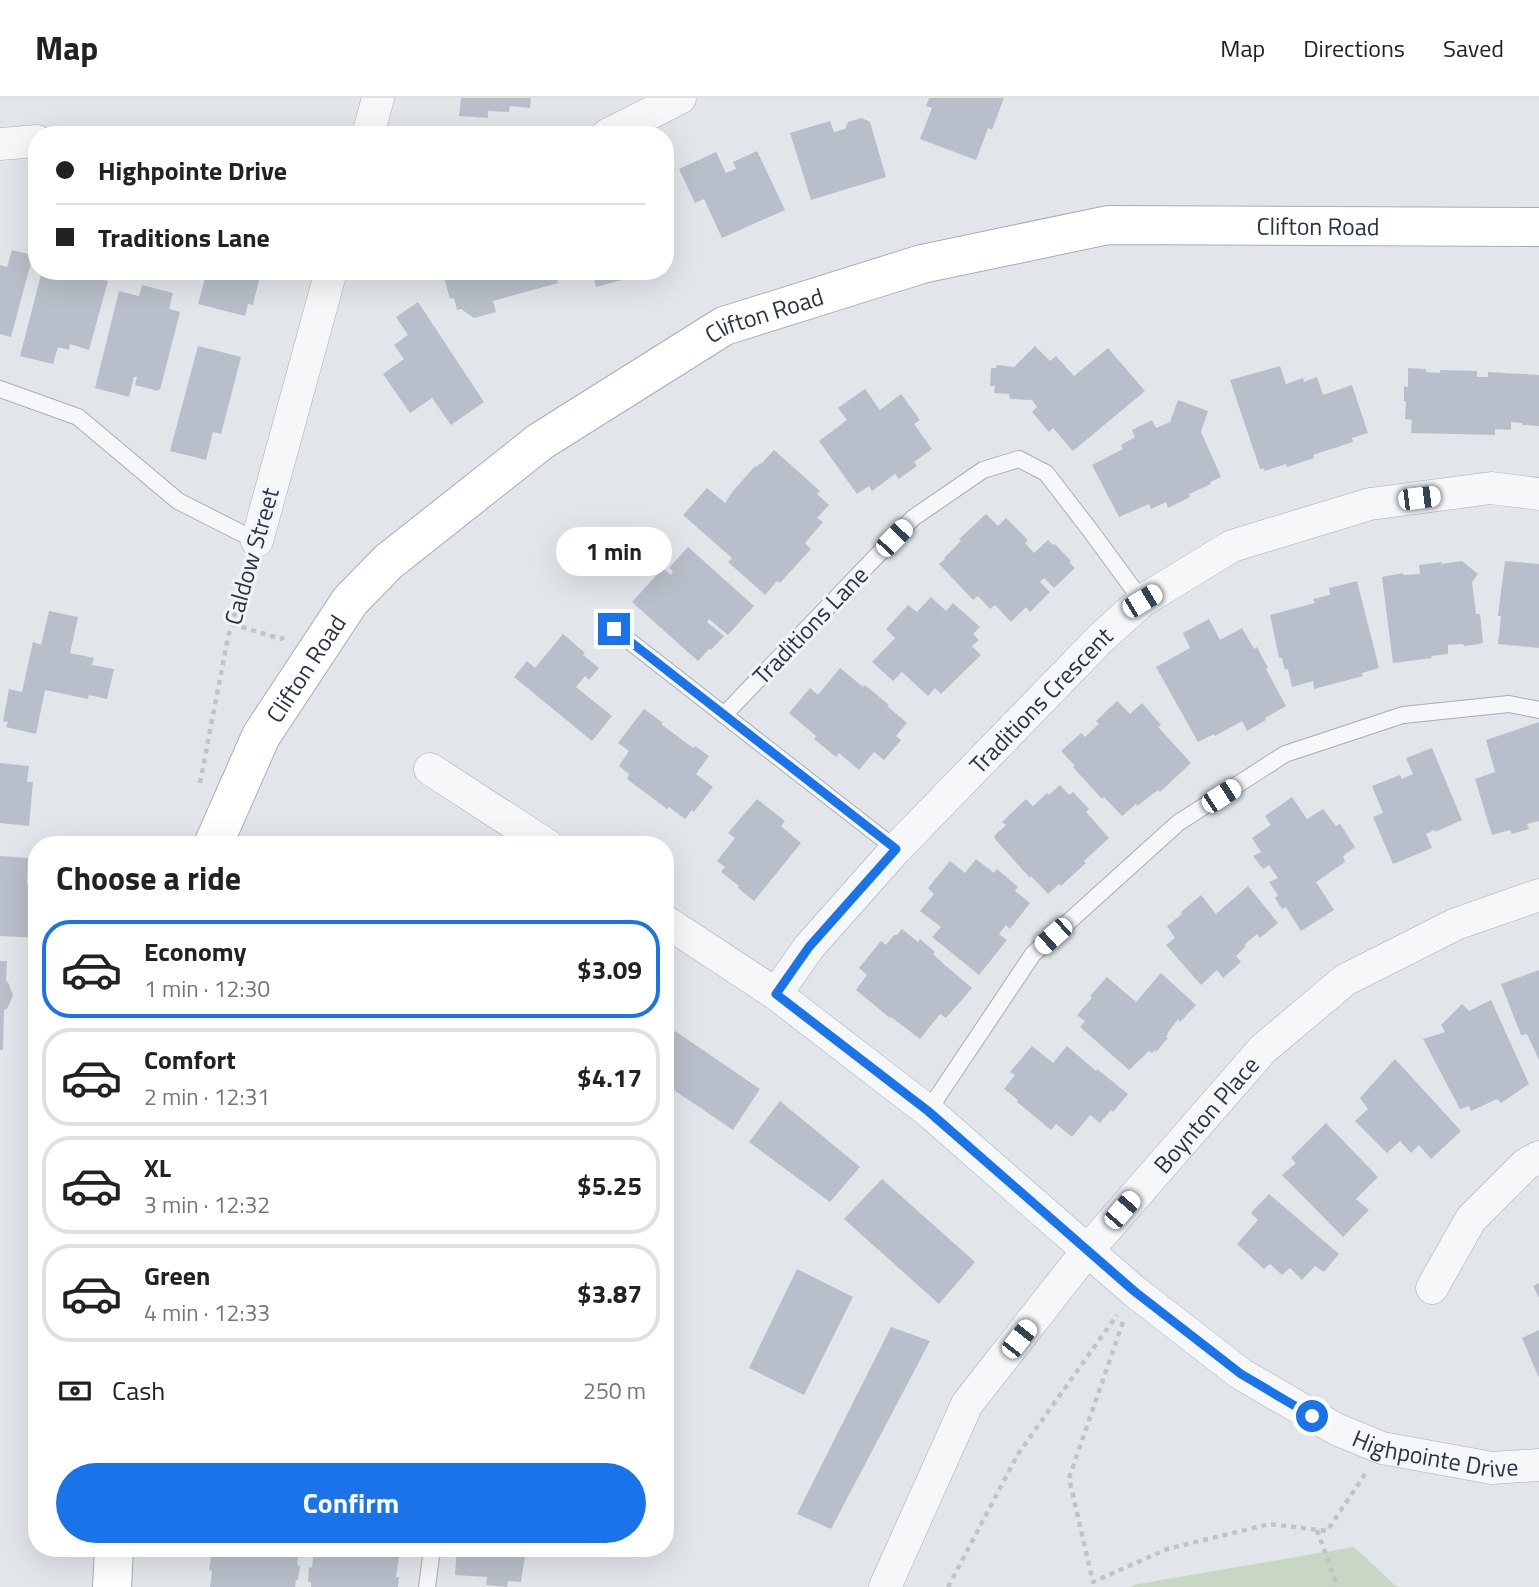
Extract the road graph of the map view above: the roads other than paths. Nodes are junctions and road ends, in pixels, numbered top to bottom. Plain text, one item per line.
1 (378, 98) edge
2 (680, 98) edge
3 (370, 126) edge
4 (625, 126) edge
5 (28, 142) edge
6 (0, 144) edge
7 (1539, 227) edge
8 (329, 280) edge
9 (0, 389) edge
10 (1539, 494) edge
11 (257, 541) joint
12 (1142, 601) junction
13 (614, 629) dead end
14 (1539, 710) edge
15 (724, 715) junction
16 (430, 769) dead end
17 (217, 836) edge
18 (533, 836) edge
19 (896, 849) junction
20 (1539, 895) edge
21 (674, 927) edge
22 (776, 994) junction
23 (928, 1111) junction
24 (1539, 1157) edge
25 (1087, 1251) junction
26 (1432, 1288) dead end
27 (1539, 1465) edge
28 (114, 1557) edge
29 (431, 1557) edge
30 (112, 1587) edge
31 (427, 1587) edge
32 (885, 1587) edge

1 - 3 street
2 - 4 street
5 - 6 street
7 - 17 main road, Clifton Road
8 - 11 street, Caldow Street
9 - 11 lane
10 - 12 street, Traditions Crescent
12 - 15 lane, Traditions Lane
12 - 19 street, Traditions Crescent
13 - 15 lane
14 - 23 lane
15 - 19 lane
16 - 18 street
19 - 22 street, Traditions Crescent
20 - 25 street, Boynton Place
21 - 22 street, Highpointe Drive
22 - 23 street, Highpointe Drive
23 - 25 street, Highpointe Drive
24 - 26 street
25 - 27 street, Highpointe Drive
25 - 32 street, Boynton Place
28 - 30 main road
29 - 31 lane

